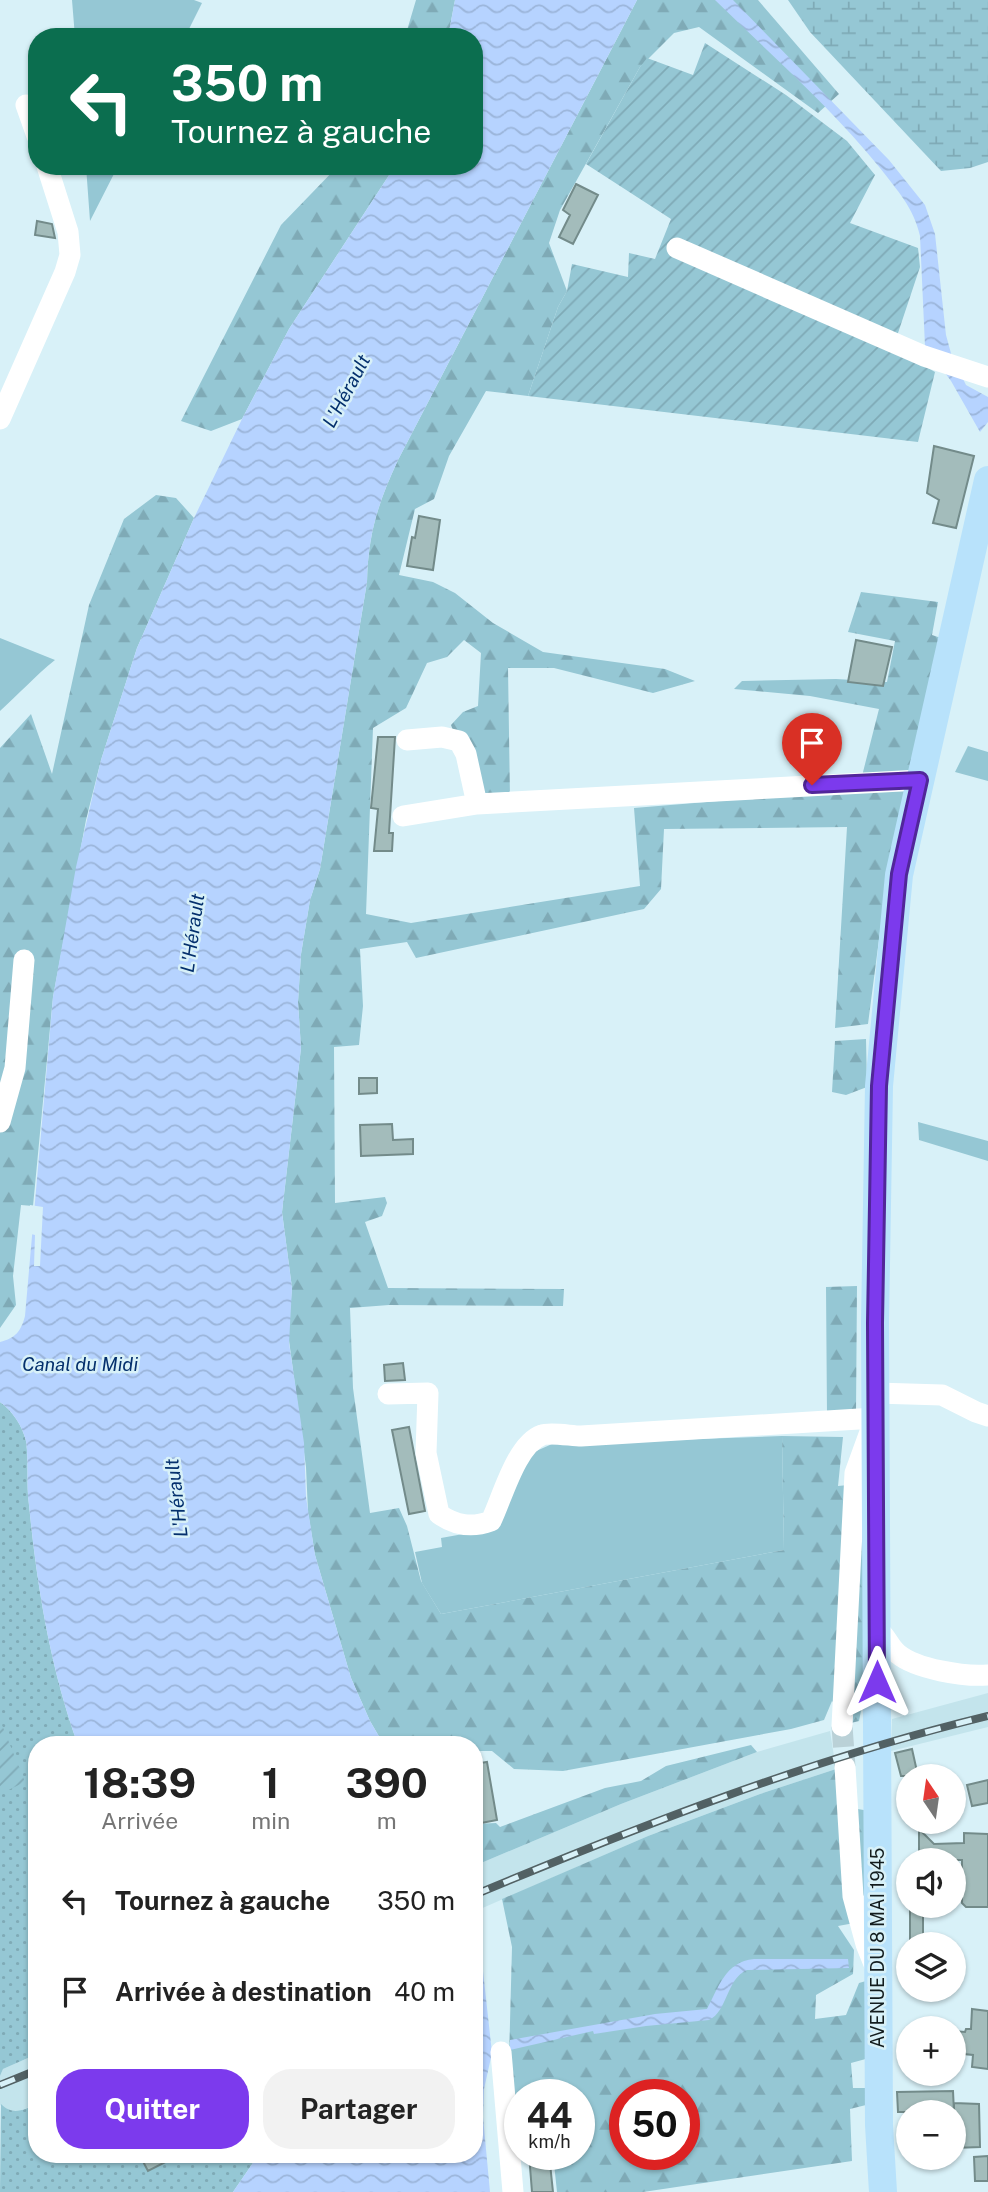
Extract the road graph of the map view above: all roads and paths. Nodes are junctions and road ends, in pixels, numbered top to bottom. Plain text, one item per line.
1 (26, 104) dead end
2 (28, 110) edge
3 (50, 175) edge
4 (677, 247) dead end
5 (988, 377) edge
6 (0, 419) edge
7 (988, 481) edge
8 (407, 740) dead end
9 (920, 780) junction
10 (477, 804) junction
11 (403, 816) dead end
12 (24, 960) dead end
13 (0, 1122) edge
14 (388, 1394) dead end
15 (876, 1405) junction
16 (988, 1416) edge
17 (877, 1629) junction
18 (988, 1675) edge
19 (842, 1726) tunnel mouth
20 (845, 1767) tunnel mouth
21 (878, 1974) junction
22 (501, 2052) dead end
23 (879, 2124) junction
24 (513, 2192) edge
25 (868, 2192) edge
26 (883, 2192) edge

1 - 2 street
3 - 6 street
4 - 5 street
7 - 9 main road, AVENUE DU 8 MAI 1945
8 - 10 street
9 - 10 street
9 - 15 main road, AVENUE DU 8 MAI 1945
10 - 11 street
12 - 13 street
14 - 15 street
15 - 16 street
15 - 17 main road, AVENUE DU 8 MAI 1945
15 - 19 street
17 - 18 street
17 - 21 main road, AVENUE DU 8 MAI 1945
20 - 21 street
21 - 23 main road, AVENUE DU 8 MAI 1945
22 - 24 street
23 - 25 main road, AVENUE DU 8 MAI 1945
23 - 26 main road, AVENUE DU 8 MAI 1945

